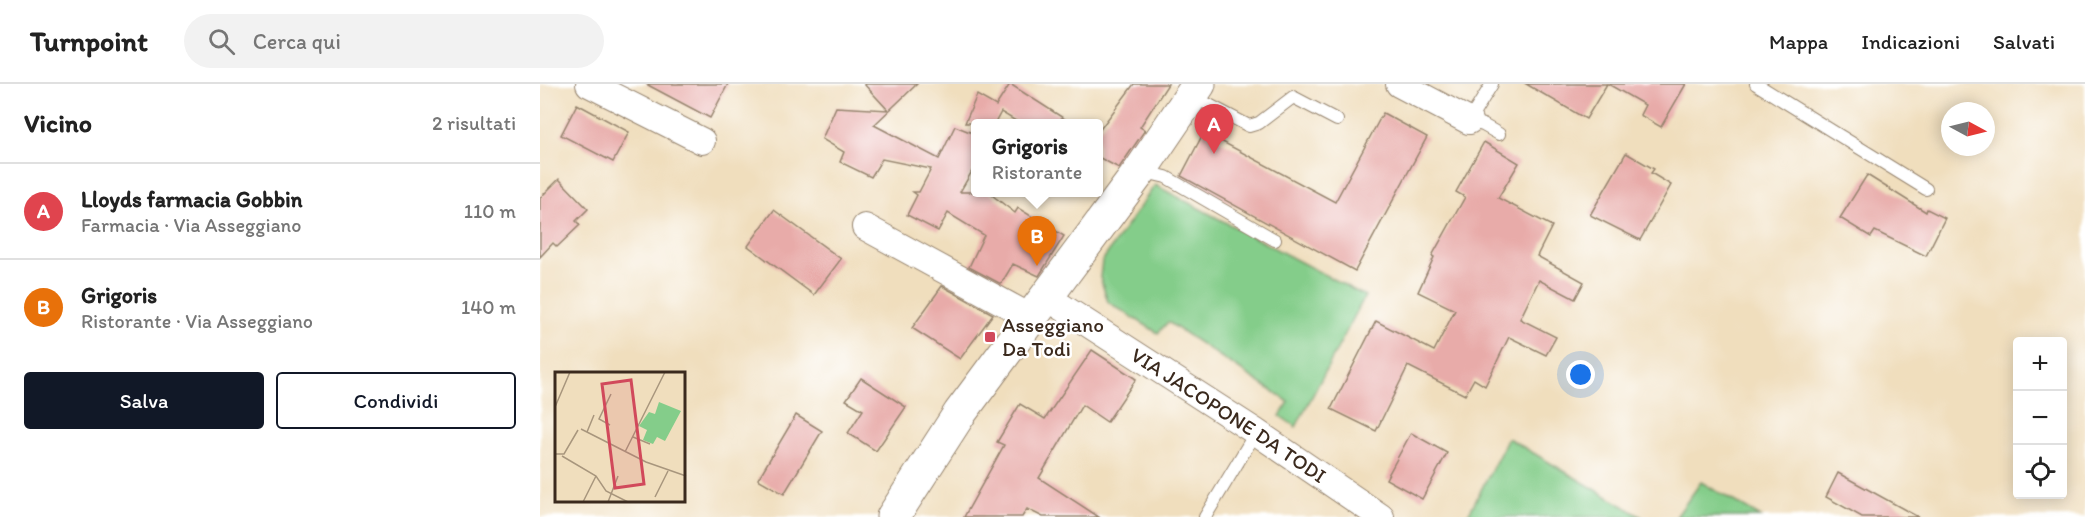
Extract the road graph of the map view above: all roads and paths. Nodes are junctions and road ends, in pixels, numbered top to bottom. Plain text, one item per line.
1 (1399, 84) edge
2 (1492, 84) edge
3 (1756, 84) edge
4 (603, 87) edge
5 (1195, 90) edge
6 (1337, 120) dead end
7 (1469, 121) junction
8 (1499, 134) dead end
9 (702, 141) dead end
10 (1140, 171) junction
11 (1926, 189) dead end
12 (865, 227) dead end
13 (1275, 240) dead end
14 (1038, 307) junction
15 (1256, 432) junction
16 (893, 517) edge
17 (1205, 517) edge
18 (1382, 517) edge

1 - 7 street
2 - 7 lane
3 - 11 lane
4 - 9 street
5 - 6 lane
5 - 10 street
7 - 8 lane
10 - 13 lane
10 - 14 street
12 - 14 street, VIA JACOPONE DA TODI
14 - 15 street, VIA JACOPONE DA TODI
14 - 16 street
15 - 17 lane
15 - 18 street, VIA JACOPONE DA TODI

